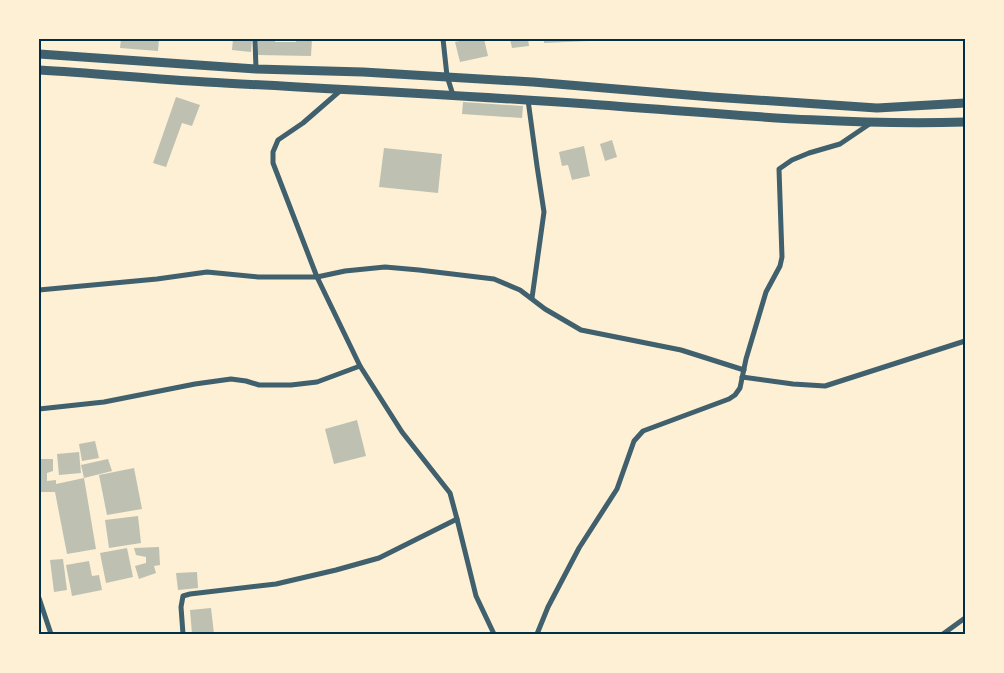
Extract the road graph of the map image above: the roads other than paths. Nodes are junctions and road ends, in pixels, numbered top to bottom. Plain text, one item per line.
1 (255, 39) edge
2 (443, 39) edge
3 (39, 54) edge
4 (256, 69) junction
5 (39, 70) edge
6 (447, 76) junction
7 (342, 89) junction
8 (453, 95) junction
9 (528, 100) junction
10 (780, 101) junction
11 (965, 103) edge
12 (778, 118) junction
13 (965, 122) edge
14 (871, 123) junction
15 (317, 277) junction
16 (39, 290) edge
17 (532, 298) junction
18 (965, 341) edge
19 (360, 366) junction
20 (744, 370) junction
21 (742, 377) junction
22 (39, 409) edge
23 (457, 519) junction
24 (39, 598) edge
25 (965, 618) edge
26 (52, 634) edge
27 (183, 634) edge
28 (494, 634) edge
29 (537, 634) edge
30 (943, 634) edge

1 - 4 street
2 - 6 street
3 - 4 street
4 - 6 street
5 - 7 street
6 - 8 street
6 - 10 street
7 - 8 street
7 - 15 street
8 - 9 street
9 - 12 street
9 - 17 street
10 - 11 street
10 - 12 street
12 - 14 street
13 - 14 street
14 - 20 street
15 - 16 street
15 - 17 street
15 - 19 street
17 - 20 street
18 - 21 street
19 - 22 street
19 - 23 street
20 - 21 street
21 - 29 street
23 - 27 street
23 - 28 street
24 - 26 street
25 - 30 street

